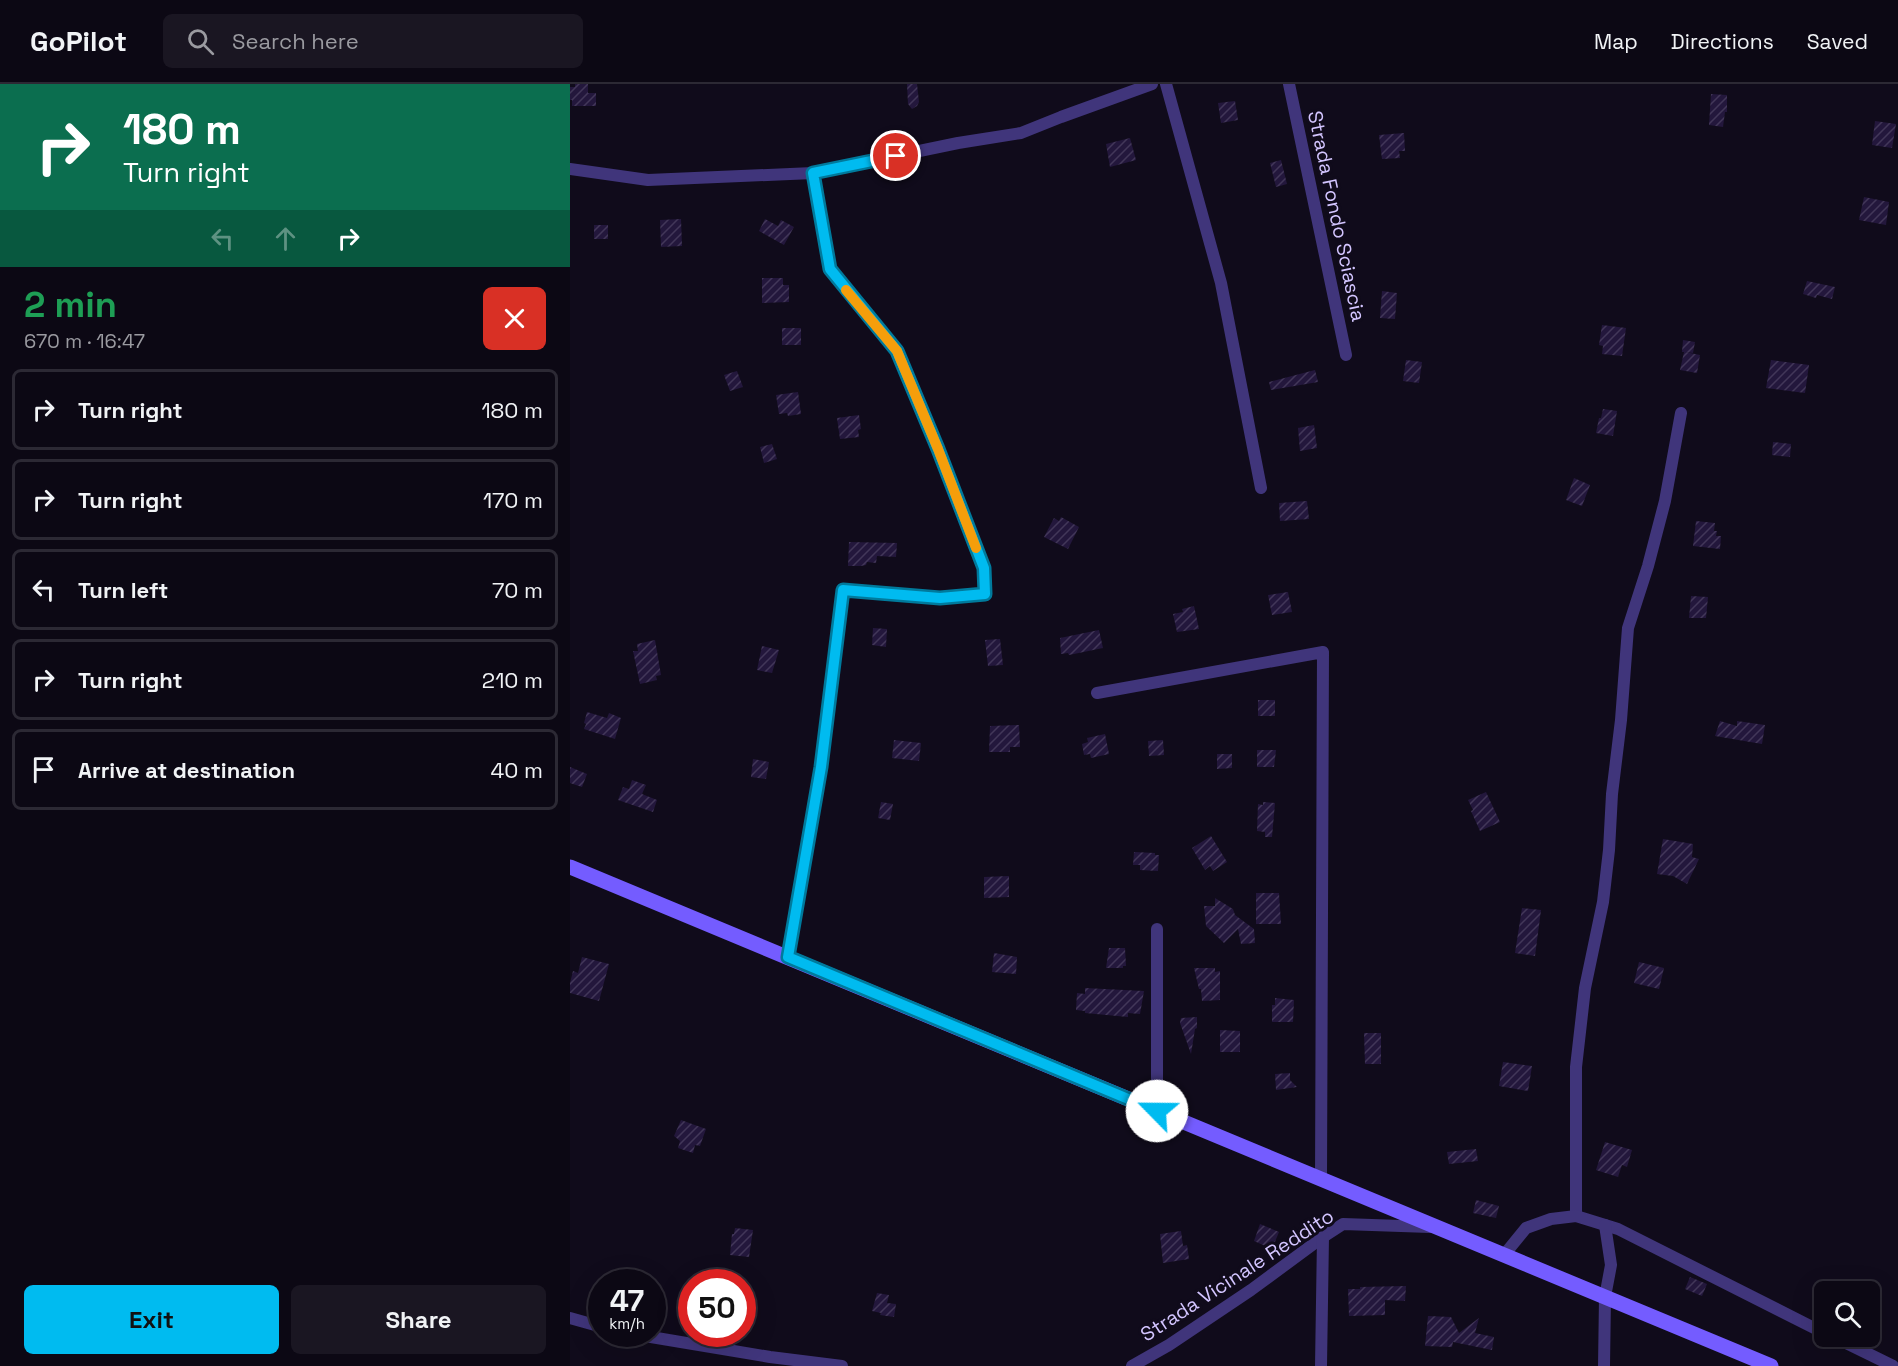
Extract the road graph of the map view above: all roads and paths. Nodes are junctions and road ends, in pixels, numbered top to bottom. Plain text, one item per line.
1 (1152, 84) edge
2 (1166, 84) edge
3 (1289, 84) edge
4 (570, 169) edge
5 (813, 173) junction
6 (1346, 355) dead end
7 (1681, 412) dead end
8 (1261, 488) dead end
9 (1097, 693) dead end
10 (570, 867) edge
11 (1157, 929) dead end
12 (788, 957) junction
13 (1157, 1111) junction
14 (1321, 1179) junction
15 (1576, 1216) junction
16 (1605, 1225) junction
17 (1436, 1227) junction
18 (1323, 1237) junction
19 (1504, 1255) junction
20 (1605, 1297) junction
21 (570, 1318) edge
22 (588, 1323) edge
23 (1814, 1327) edge
24 (666, 1340) edge
25 (1854, 1347) edge
26 (842, 1366) edge
27 (1132, 1366) edge
28 (1321, 1366) edge
29 (1604, 1366) edge
30 (1771, 1366) edge
31 (1893, 1366) edge

1 - 5 street
2 - 8 street
3 - 6 street, Strada Fondo Sciascia
4 - 5 street
5 - 12 street
7 - 15 street
9 - 14 street
10 - 12 main road
11 - 13 street
12 - 13 main road
13 - 14 main road
14 - 17 main road
15 - 16 street
15 - 19 street
16 - 20 street
16 - 23 street
17 - 18 street, Strada Vicinale Reddito
17 - 19 main road
18 - 27 street, Strada Vicinale Reddito
18 - 28 street
19 - 20 main road
20 - 29 street
20 - 30 main road
21 - 22 street
24 - 26 street
25 - 31 street

